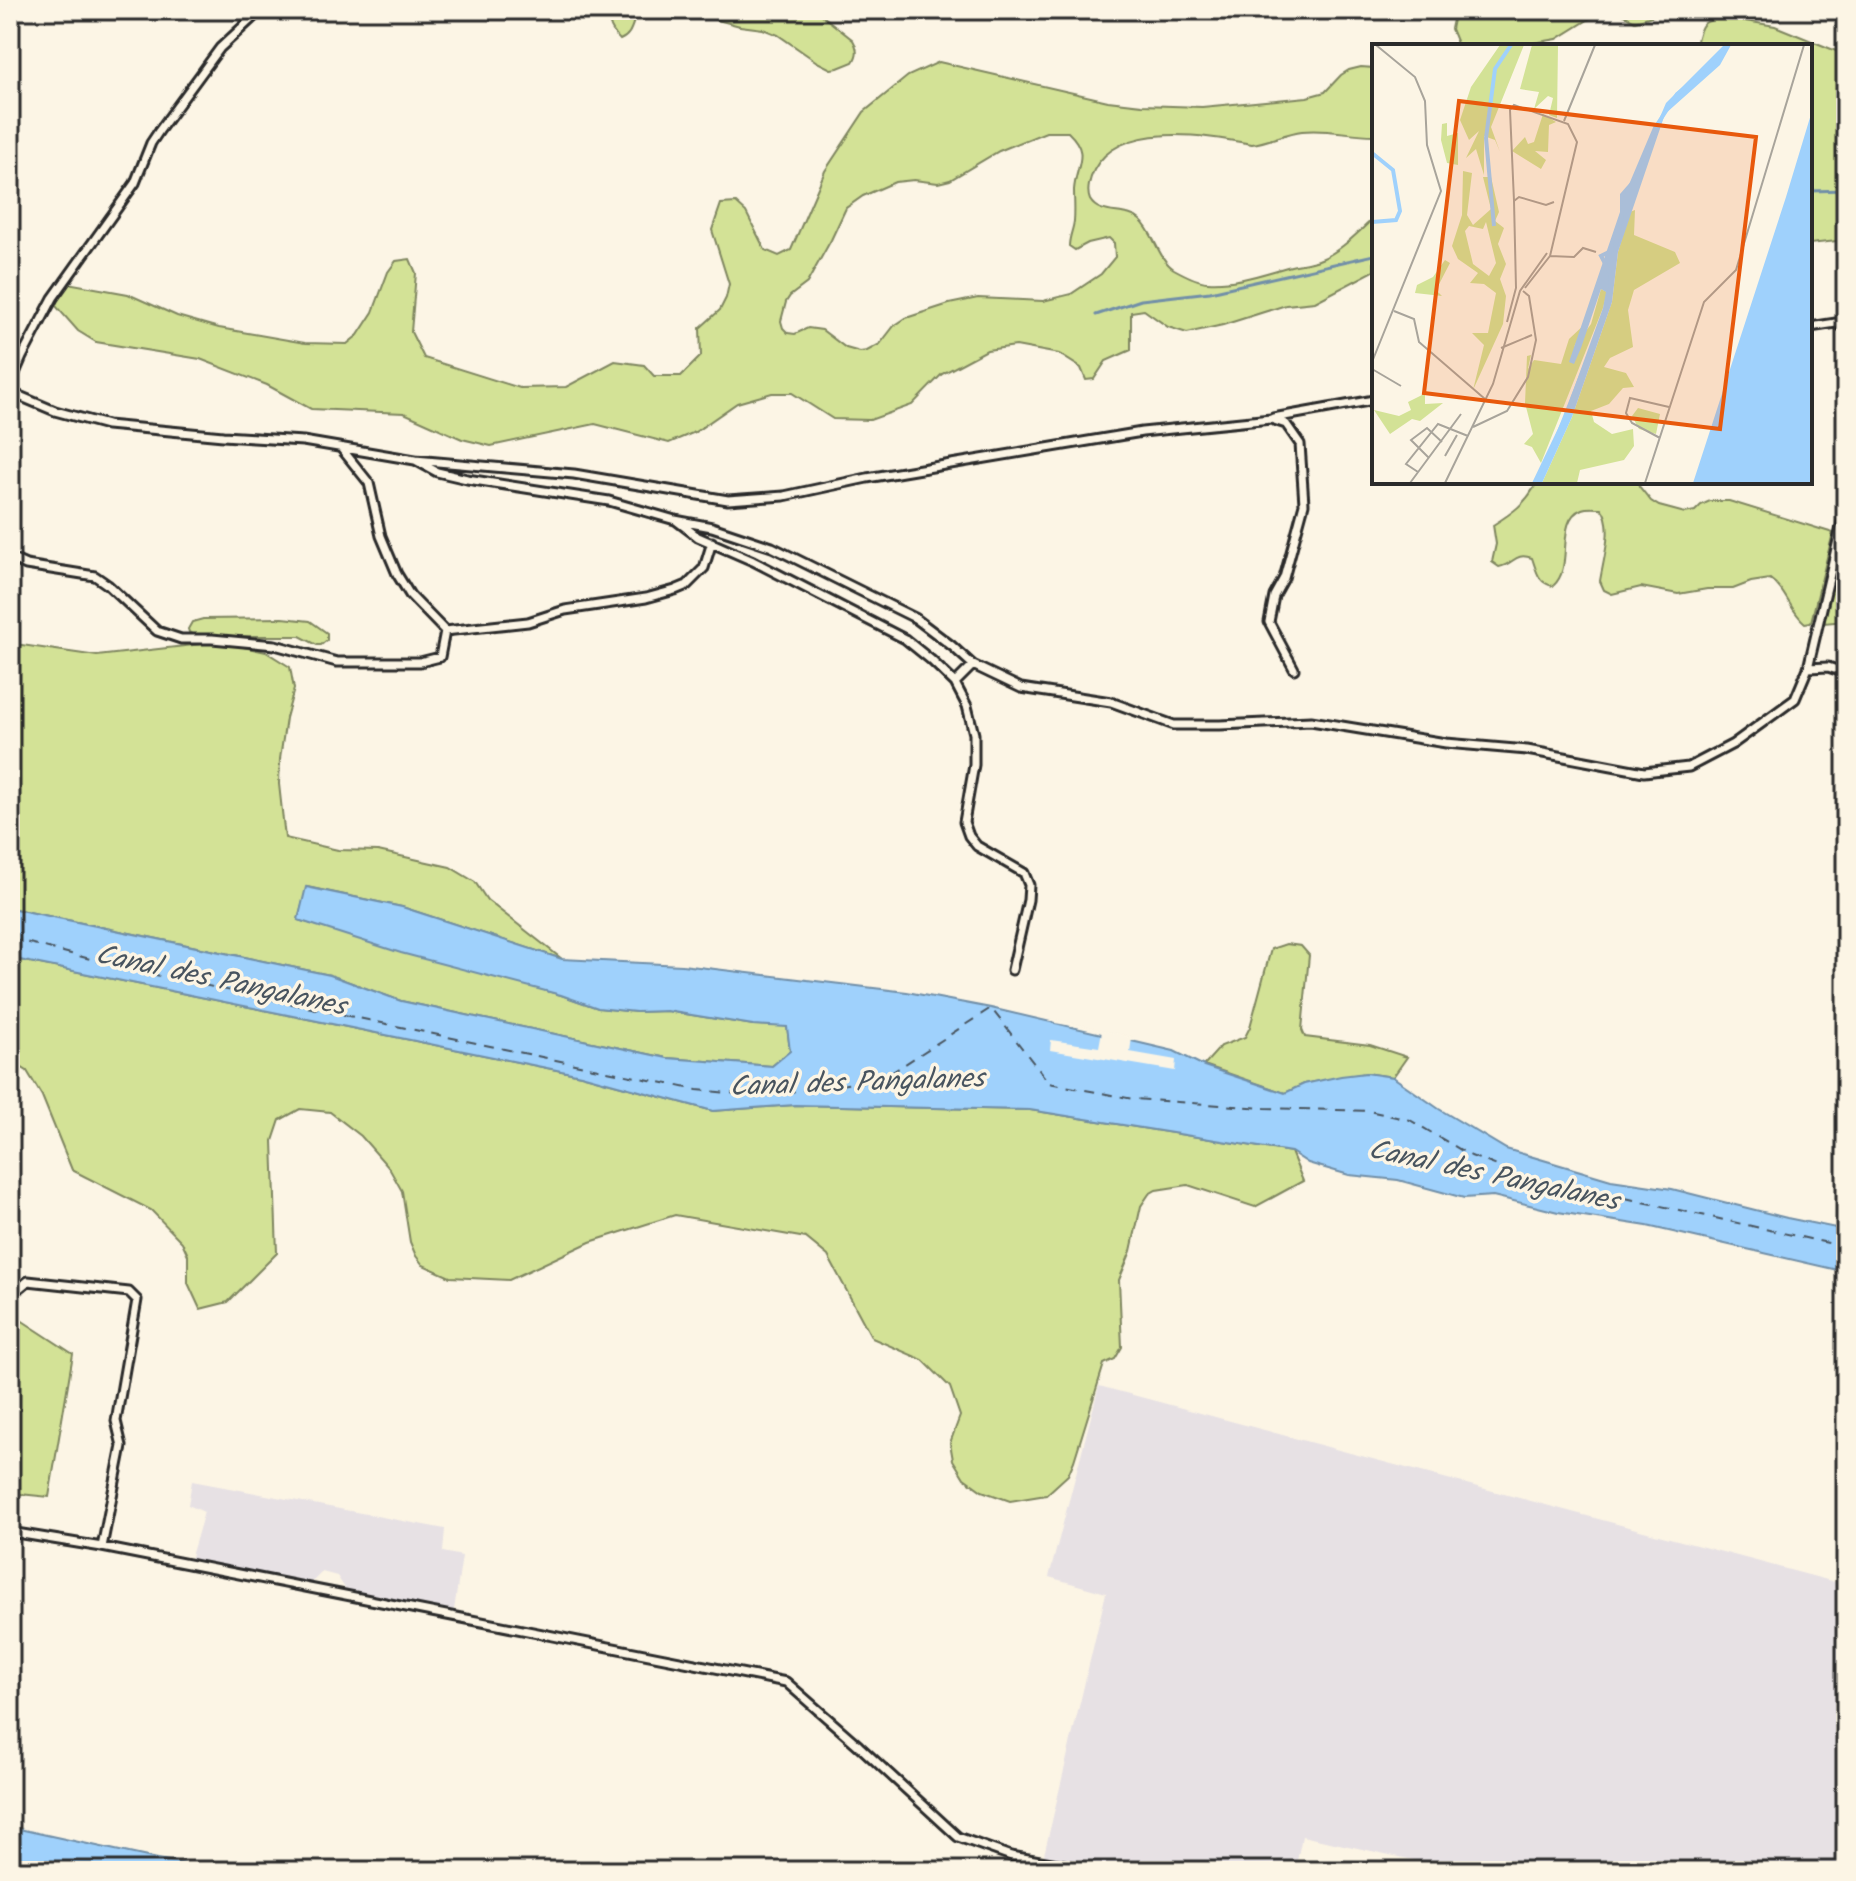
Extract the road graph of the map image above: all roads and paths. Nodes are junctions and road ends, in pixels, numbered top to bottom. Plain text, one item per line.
1 (261, 10) edge
2 (1812, 327) edge
3 (1846, 329) edge
4 (10, 385) edge
5 (10, 392) edge
6 (1372, 400) edge
7 (1271, 419) junction
8 (341, 448) junction
9 (415, 460) junction
10 (1846, 506) edge
11 (675, 520) junction
12 (712, 542) junction
13 (10, 558) edge
14 (445, 631) junction
15 (973, 665) junction
16 (1808, 668) junction
17 (1294, 669) dead end
18 (1846, 673) edge
19 (955, 683) junction
20 (1012, 970) dead end
21 (10, 1296) edge
22 (10, 1532) edge
23 (102, 1547) junction
24 (1098, 1871) edge

1 - 4 street
2 - 3 street
5 - 8 street
6 - 7 street
7 - 9 street
7 - 17 street
8 - 9 street
8 - 14 street
9 - 11 street
10 - 16 street
11 - 12 street
11 - 15 street
12 - 14 street
12 - 19 street
13 - 14 street
15 - 16 street
15 - 19 street
16 - 18 street
19 - 20 street
21 - 23 street
22 - 23 street
23 - 24 street

